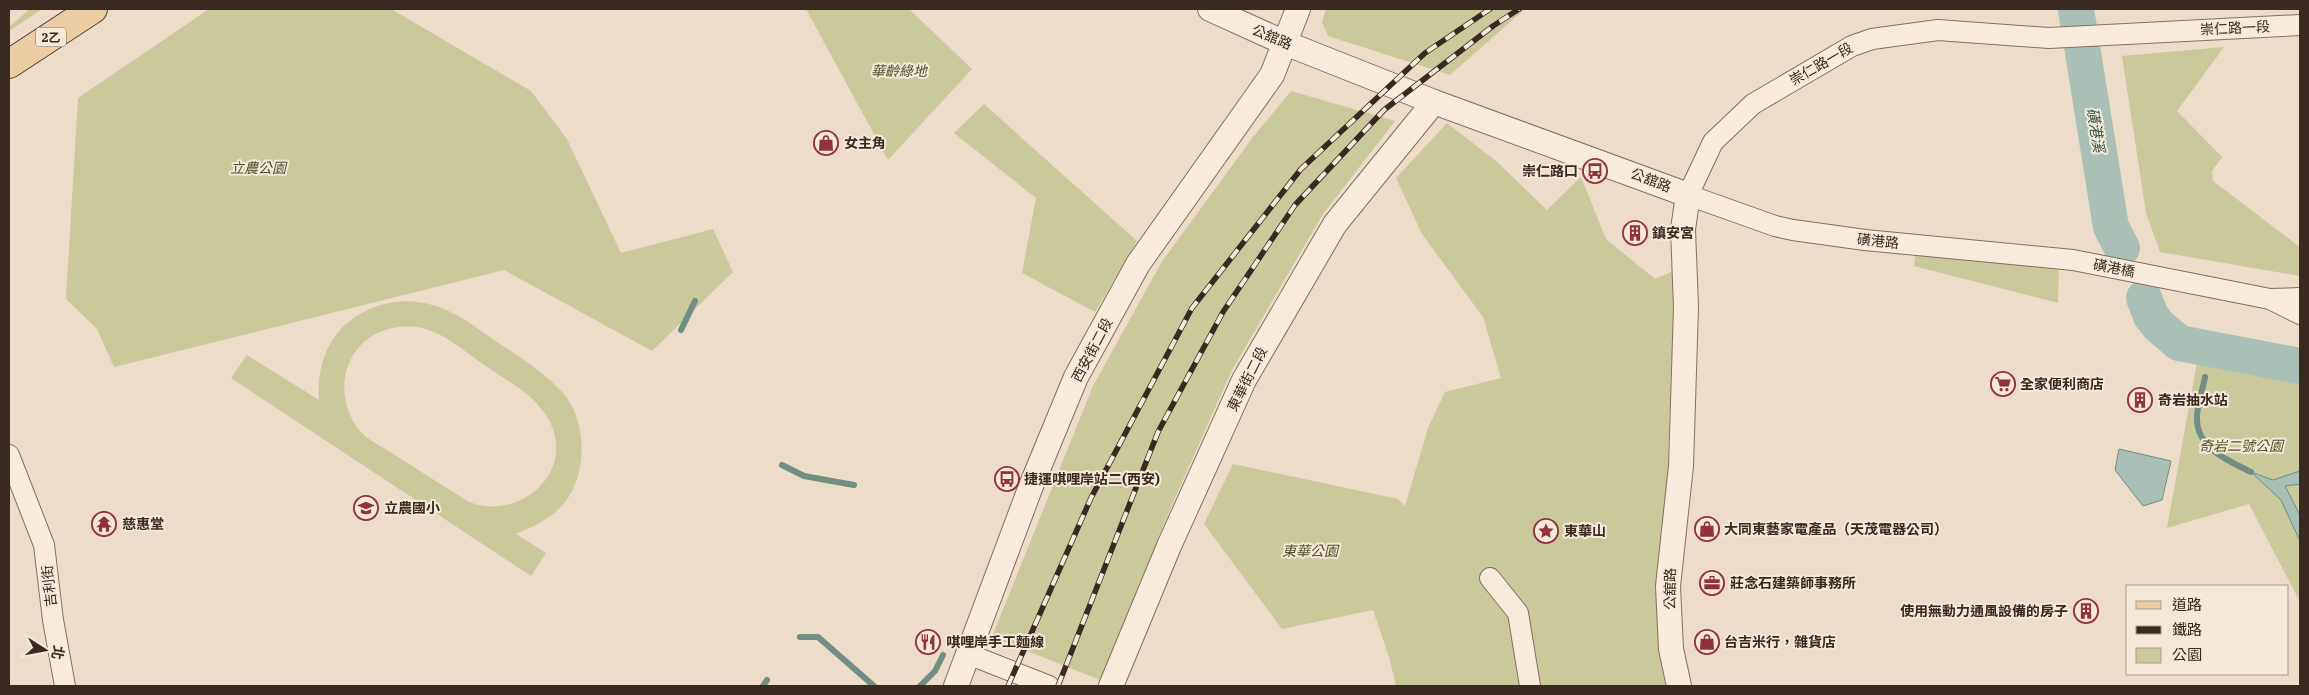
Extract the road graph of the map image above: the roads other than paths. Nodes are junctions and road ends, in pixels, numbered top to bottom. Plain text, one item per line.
1 (93, 9) edge
2 (1210, 9) edge
3 (1298, 9) edge
4 (2300, 25) edge
5 (1285, 43) junction
6 (9, 64) edge
7 (1434, 102) junction
8 (1688, 194) junction
9 (2073, 260) joint
10 (2300, 298) edge
11 (2270, 300) junction
12 (2300, 314) edge
13 (9, 455) edge
14 (1490, 578) dead end
15 (968, 654) junction
16 (65, 686) edge
17 (956, 686) edge
18 (1050, 686) edge
19 (1111, 686) edge
20 (1530, 686) edge
21 (1679, 686) edge

1 - 6 main road, 2乙
2 - 5 street, 公舘路
3 - 5 street, 西安街二段
4 - 8 street, 崇仁路一段
5 - 7 street, 公舘路
5 - 15 street, 西安街二段
7 - 8 street, 公舘路
7 - 19 street, 東華街二段
8 - 9 street, 磺港路
8 - 21 street, 公舘路
9 - 11 street, 磺港橋
10 - 11 street
11 - 12 street
13 - 16 street, 吉利街
14 - 20 street
15 - 17 street, 西安街二段
15 - 18 street

